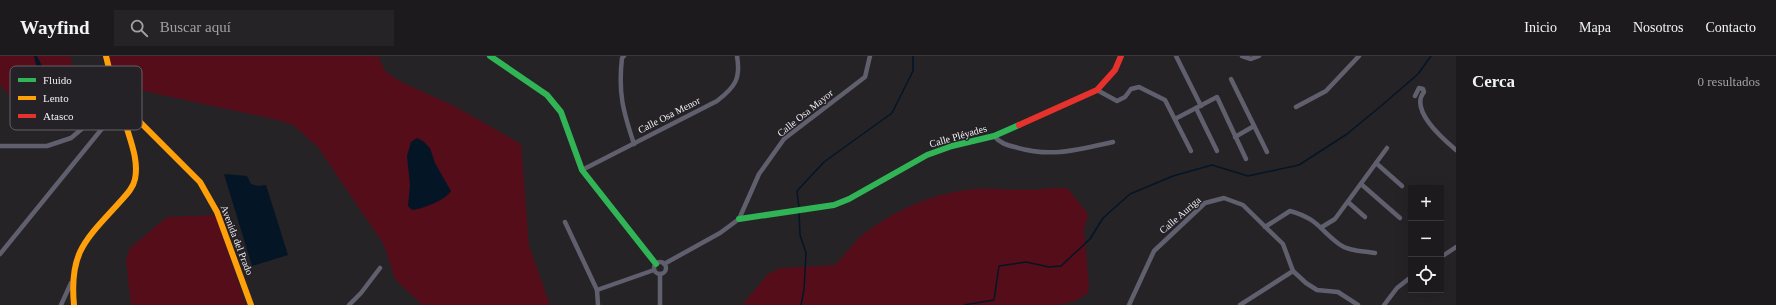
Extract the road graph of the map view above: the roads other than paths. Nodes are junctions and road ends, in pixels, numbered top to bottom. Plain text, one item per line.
1 (106, 56) edge
2 (490, 56) edge
3 (624, 56) edge
4 (737, 56) edge
5 (870, 56) edge
6 (1121, 56) edge
7 (1176, 56) edge
8 (1242, 56) edge
9 (1258, 56) edge
10 (1359, 56) edge
11 (108, 66) edge
12 (1230, 79) dead end
13 (1097, 90) junction
14 (1415, 96) dead end
15 (1198, 107) junction
16 (1296, 107) dead end
17 (1175, 119) junction
18 (142, 124) edge
19 (1254, 126) junction
20 (81, 130) edge
21 (100, 130) edge
22 (127, 130) edge
23 (994, 136) junction
24 (1235, 137) junction
25 (1113, 142) dead end
26 (634, 144) junction
27 (0, 146) edge
28 (1387, 148) dead end
29 (1456, 150) edge
30 (1191, 151) dead end
31 (1217, 151) dead end
32 (1267, 152) dead end
33 (1246, 159) dead end
34 (1376, 163) junction
35 (582, 170) junction
36 (1361, 184) junction
37 (1402, 186) dead end
38 (1348, 202) junction
39 (1365, 217) dead end
40 (1400, 218) dead end
41 (738, 219) junction
42 (565, 222) dead end
43 (1265, 227) junction
44 (1322, 227) junction
45 (1456, 246) edge
46 (1375, 253) dead end
47 (0, 254) edge
48 (1444, 254) edge
49 (664, 264) junction
50 (655, 267) junction
51 (380, 268) dead end
52 (1293, 271) junction
53 (660, 274) junction
54 (1408, 279) edge
55 (72, 283) junction
56 (597, 290) junction
57 (61, 305) edge
58 (74, 305) edge
59 (251, 305) edge
60 (349, 305) edge
61 (598, 305) edge
62 (660, 305) edge
63 (1129, 305) edge
64 (1240, 305) edge
65 (1358, 305) edge
66 (1384, 305) edge

1 - 11 street
2 - 35 street
3 - 26 street
4 - 26 street, Calle Osa Menor
5 - 41 street, Calle Osa Mayor
6 - 13 street, Calle Pléyades
7 - 15 street
8 - 9 street
10 - 16 street
12 - 19 street
13 - 17 street
13 - 23 street, Calle Pléyades
14 - 29 street
15 - 17 street
15 - 24 street
15 - 31 street
17 - 30 street
18 - 59 street, Avenida del Prado
19 - 24 street
19 - 32 street
20 - 27 street
21 - 47 street
22 - 55 street
23 - 25 street
23 - 41 street, Calle Pléyades
24 - 33 street
26 - 35 street, Calle Osa Menor
28 - 34 street
34 - 36 street
34 - 37 street
35 - 50 street
36 - 38 street
36 - 40 street
38 - 39 street
38 - 44 street
41 - 49 street, Calle Osa Mayor
42 - 56 street
43 - 44 street
43 - 52 street, Calle Auriga
43 - 63 street, Calle Auriga
44 - 46 street
45 - 48 street
49 - 50 street
49 - 53 street
50 - 53 street
50 - 56 street
51 - 60 street
52 - 64 street
52 - 65 street
53 - 62 street
54 - 66 street
55 - 57 street
55 - 58 street
56 - 61 street

